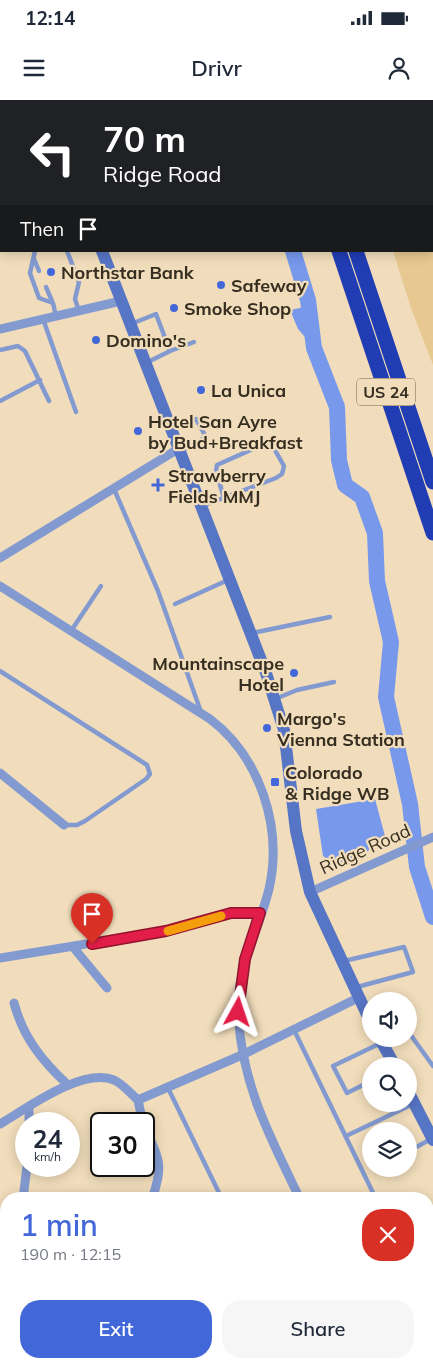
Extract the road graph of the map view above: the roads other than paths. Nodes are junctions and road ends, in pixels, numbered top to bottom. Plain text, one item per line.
1 (36, 252) edge
2 (67, 252) edge
3 (102, 252) edge
4 (339, 252) edge
5 (356, 252) edge
6 (34, 257) junction
7 (39, 271) dead end
8 (46, 287) dead end
9 (52, 301) junction
10 (121, 301) junction
11 (79, 311) junction
12 (56, 316) junction
13 (42, 319) junction
14 (130, 324) junction
15 (0, 329) edge
16 (194, 342) dead end
17 (0, 350) edge
18 (170, 351) junction
19 (145, 364) junction
20 (40, 380) junction
21 (0, 401) edge
22 (49, 401) dead end
23 (76, 412) dead end
24 (171, 429) junction
25 (179, 450) junction
26 (433, 482) edge
27 (114, 488) junction
28 (224, 498) junction
29 (201, 506) junction
30 (433, 533) edge
31 (0, 558) edge
32 (229, 579) junction
33 (101, 586) dead end
34 (2, 591) edge
35 (174, 604) dead end
36 (330, 617) dead end
37 (71, 631) junction
38 (250, 633) junction
39 (0, 671) edge
40 (334, 682) dead end
41 (274, 699) junction
42 (201, 713) junction
43 (0, 773) edge
44 (64, 825) joint
45 (431, 838) edge
46 (310, 892) junction
47 (260, 913) junction
48 (73, 947) junction
49 (0, 958) edge
50 (341, 962) junction
51 (107, 988) dead end
52 (356, 993) junction
53 (14, 1003) dead end
54 (362, 1005) edge
55 (294, 1030) junction
56 (417, 1044) edge
57 (370, 1047) edge
58 (242, 1055) junction
59 (433, 1066) edge
60 (68, 1085) junction
61 (362, 1086) edge
62 (168, 1087) junction
63 (138, 1100) junction
64 (29, 1107) junction
65 (417, 1107) edge
66 (29, 1112) edge
67 (141, 1112) edge
68 (387, 1112) edge
69 (0, 1124) edge
70 (346, 1136) junction
71 (433, 1139) edge
72 (417, 1147) edge
73 (155, 1152) edge
74 (26, 1177) edge
75 (25, 1192) edge
76 (154, 1192) edge
77 (219, 1192) edge
78 (297, 1192) edge
79 (373, 1192) edge

1 - 6 lane
2 - 11 lane
3 - 10 main road
4 - 30 highway, US 24
5 - 26 highway, US 24
6 - 7 lane
6 - 9 lane
8 - 9 lane
9 - 12 lane
10 - 11 street
10 - 14 main road
11 - 12 street
12 - 13 street
13 - 15 street
13 - 23 lane
14 - 18 lane
14 - 19 main road
16 - 18 lane
17 - 20 lane
18 - 19 lane
19 - 24 main road
20 - 21 lane
20 - 22 lane
24 - 25 main road
24 - 25 lane
25 - 27 street
25 - 29 main road
27 - 31 street
27 - 42 lane
28 - 28 lane
28 - 29 lane
29 - 32 main road
32 - 35 lane
32 - 38 main road
33 - 37 lane
34 - 37 street
36 - 38 lane
37 - 42 street
38 - 41 main road
39 - 44 lane
40 - 41 lane
41 - 46 main road
42 - 47 street
43 - 44 street
45 - 46 street, Ridge Road
46 - 50 main road
47 - 48 street
47 - 58 street
48 - 49 street
48 - 51 street
50 - 52 main road
50 - 52 lane
52 - 54 main road
52 - 55 street
53 - 60 street
55 - 58 street
55 - 70 lane
56 - 59 lane
57 - 61 lane
58 - 62 street
58 - 78 street
60 - 63 street
60 - 64 street
62 - 63 street
62 - 77 lane
63 - 67 street
64 - 66 street
64 - 69 street
65 - 71 main road
68 - 70 lane
70 - 79 lane
71 - 72 lane
73 - 76 street
74 - 75 street

